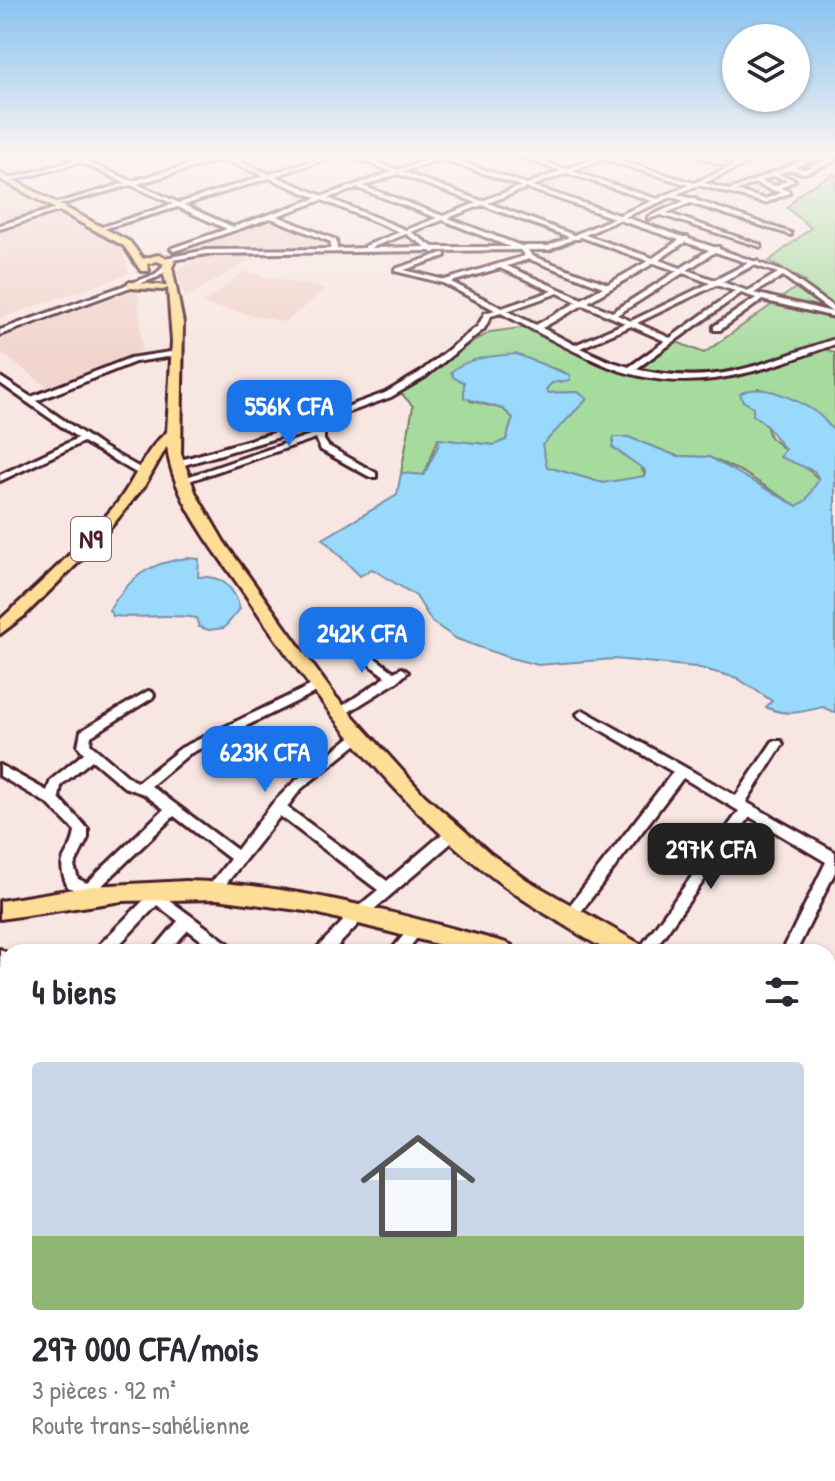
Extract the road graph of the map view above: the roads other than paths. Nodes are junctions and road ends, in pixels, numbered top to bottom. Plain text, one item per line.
1 (95, 223) edge
2 (119, 223) edge
3 (221, 223) edge
4 (251, 223) edge
5 (290, 223) edge
6 (382, 223) edge
7 (432, 223) edge
8 (457, 223) edge
9 (540, 223) edge
10 (610, 223) edge
11 (645, 223) edge
12 (690, 223) edge
13 (715, 223) edge
14 (757, 223) joint
15 (104, 228) junction
16 (704, 228) junction
17 (233, 229) junction
18 (406, 233) junction
19 (789, 234) dead end
20 (689, 235) junction
21 (728, 236) junction
22 (580, 237) junction
23 (717, 244) junction
24 (759, 246) dead end
25 (357, 251) junction
26 (434, 251) junction
27 (457, 251) junction
28 (333, 252) junction
29 (527, 254) junction
30 (653, 261) junction
31 (756, 262) junction
32 (158, 264) junction
33 (502, 266) junction
34 (682, 270) junction
35 (783, 273) junction
36 (714, 281) junction
37 (445, 282) junction
38 (130, 285) junction
39 (163, 287) junction
40 (609, 287) junction
41 (558, 291) junction
42 (744, 292) junction
43 (761, 298) junction
44 (584, 302) junction
45 (502, 312) junction
46 (835, 313) edge
47 (612, 315) junction
48 (630, 323) junction
49 (717, 328) dead end
50 (535, 329) junction
51 (0, 330) edge
52 (669, 340) junction
53 (835, 341) edge
54 (573, 348) junction
55 (172, 354) junction
56 (629, 371) junction
57 (0, 379) edge
58 (30, 400) junction
59 (321, 420) junction
60 (320, 434) junction
61 (84, 438) junction
62 (175, 452) junction
63 (146, 475) junction
64 (373, 475) dead end
65 (0, 478) edge
66 (0, 629) edge
67 (350, 644) dead end
68 (316, 687) junction
69 (148, 695) dead end
70 (339, 714) junction
71 (583, 714) dead end
72 (358, 737) junction
73 (777, 744) dead end
74 (92, 753) junction
75 (0, 770) edge
76 (682, 770) junction
77 (142, 786) junction
78 (52, 800) junction
79 (743, 806) junction
80 (278, 807) junction
81 (173, 809) junction
82 (452, 834) junction
83 (237, 857) junction
84 (835, 859) edge
85 (387, 889) junction
86 (212, 891) junction
87 (85, 893) junction
88 (152, 894) junction
89 (0, 910) edge
90 (360, 913) junction
91 (568, 918) junction
92 (186, 922) junction
93 (416, 930) junction
94 (109, 944) edge
95 (166, 944) edge
96 (217, 944) edge
97 (331, 944) edge
98 (404, 944) edge
99 (469, 944) edge
100 (618, 944) edge
101 (649, 944) edge
102 (793, 944) edge

1 - 15 highway, N9
2 - 15 street
3 - 17 street
4 - 17 street
5 - 28 street
6 - 18 street
7 - 18 street
8 - 29 street
9 - 22 street
10 - 22 street
11 - 20 street
12 - 16 street
13 - 16 street
14 - 19 street
14 - 21 street
15 - 32 highway, N9
16 - 20 street
16 - 21 street
17 - 32 street
18 - 25 street
18 - 26 street
20 - 23 street
20 - 30 street
21 - 23 street
21 - 24 street
22 - 29 street
22 - 30 street
23 - 31 street
23 - 34 street
25 - 26 street
25 - 28 street
26 - 27 street
27 - 29 street
27 - 37 street
28 - 32 street
29 - 33 street
29 - 40 street
30 - 34 street
30 - 40 street
31 - 35 street
31 - 36 street
32 - 38 street
32 - 39 highway, N9
32 - 51 street
32 - 55 highway, N9
33 - 37 street
33 - 41 street
34 - 36 street
34 - 47 street
35 - 42 street
35 - 46 street
36 - 42 street
36 - 48 street
37 - 45 street
38 - 39 highway
38 - 51 street
39 - 55 highway, N9
40 - 44 street
41 - 44 street
41 - 45 street
42 - 43 street
42 - 52 street
43 - 46 street
43 - 49 street
44 - 47 street
44 - 50 street
45 - 50 street
45 - 59 street
47 - 48 street
48 - 52 street
48 - 54 street
50 - 54 street
52 - 56 street
53 - 56 street
54 - 56 street
55 - 58 street
55 - 62 highway, N9
57 - 58 street
58 - 61 street
59 - 60 street
59 - 62 street
60 - 62 street
60 - 64 street
61 - 63 street
61 - 65 street
62 - 63 highway, N9
62 - 68 highway
63 - 66 highway, N9
67 - 70 street
68 - 70 highway
68 - 77 street
69 - 74 street
70 - 72 highway
71 - 76 street
72 - 80 street
72 - 82 highway
73 - 79 street
74 - 77 street
74 - 78 street
75 - 78 street
76 - 79 street
76 - 91 street
77 - 81 street
78 - 87 street
79 - 84 street
79 - 101 street
80 - 83 street
80 - 85 street
81 - 83 street
81 - 87 street
82 - 85 street
82 - 91 highway
83 - 86 street
84 - 102 street
85 - 90 street
86 - 88 highway
86 - 90 highway
87 - 88 highway
87 - 89 highway
88 - 92 street
88 - 94 street
90 - 93 highway
90 - 97 street
91 - 100 highway
92 - 95 street
92 - 96 street
93 - 98 street
93 - 99 highway

